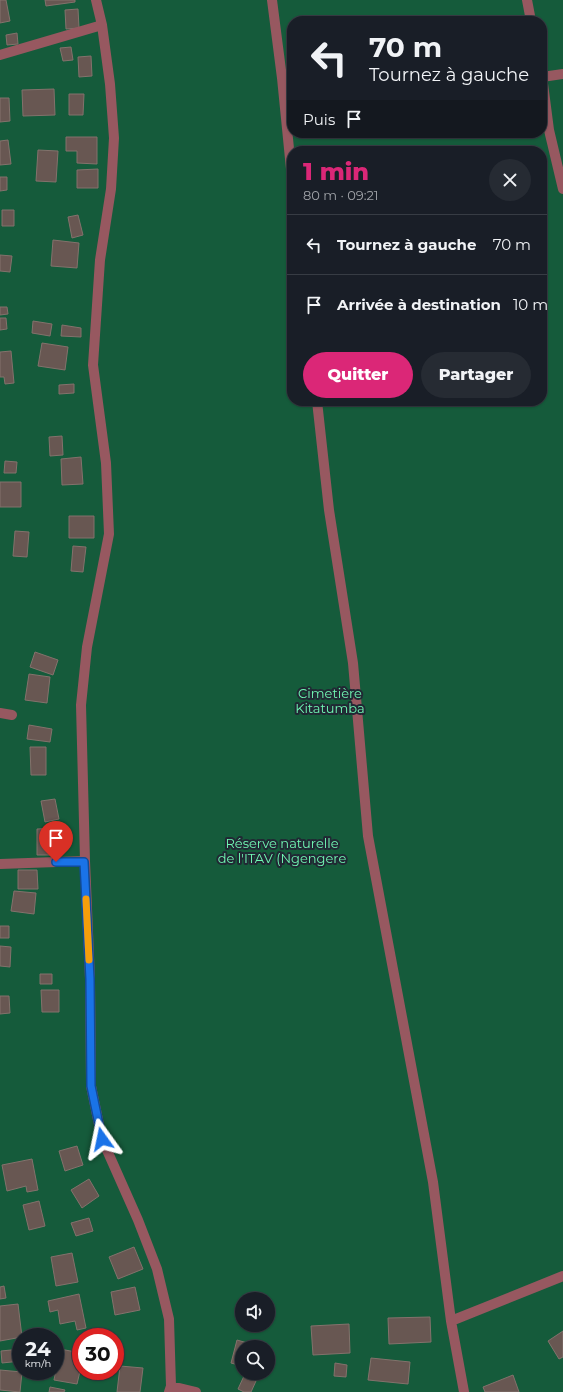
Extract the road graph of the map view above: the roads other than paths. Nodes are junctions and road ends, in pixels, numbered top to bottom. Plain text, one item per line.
1 (96, 0) edge
2 (272, 0) edge
3 (527, 0) edge
4 (530, 16) edge
5 (102, 25) junction
6 (0, 55) edge
7 (563, 74) edge
8 (547, 76) edge
9 (547, 115) edge
10 (287, 128) edge
11 (563, 189) edge
12 (318, 406) edge
13 (0, 714) edge
14 (12, 715) dead end
15 (84, 862) junction
16 (0, 864) edge
17 (563, 1276) edge
18 (451, 1321) junction
19 (170, 1389) edge
20 (196, 1392) edge
21 (464, 1392) edge

1 - 5 street
2 - 10 street
3 - 4 street
5 - 6 street
5 - 15 street
7 - 8 street
9 - 11 street
12 - 18 street
13 - 14 street
15 - 16 street
15 - 19 street
17 - 18 street
18 - 21 street
19 - 20 street

